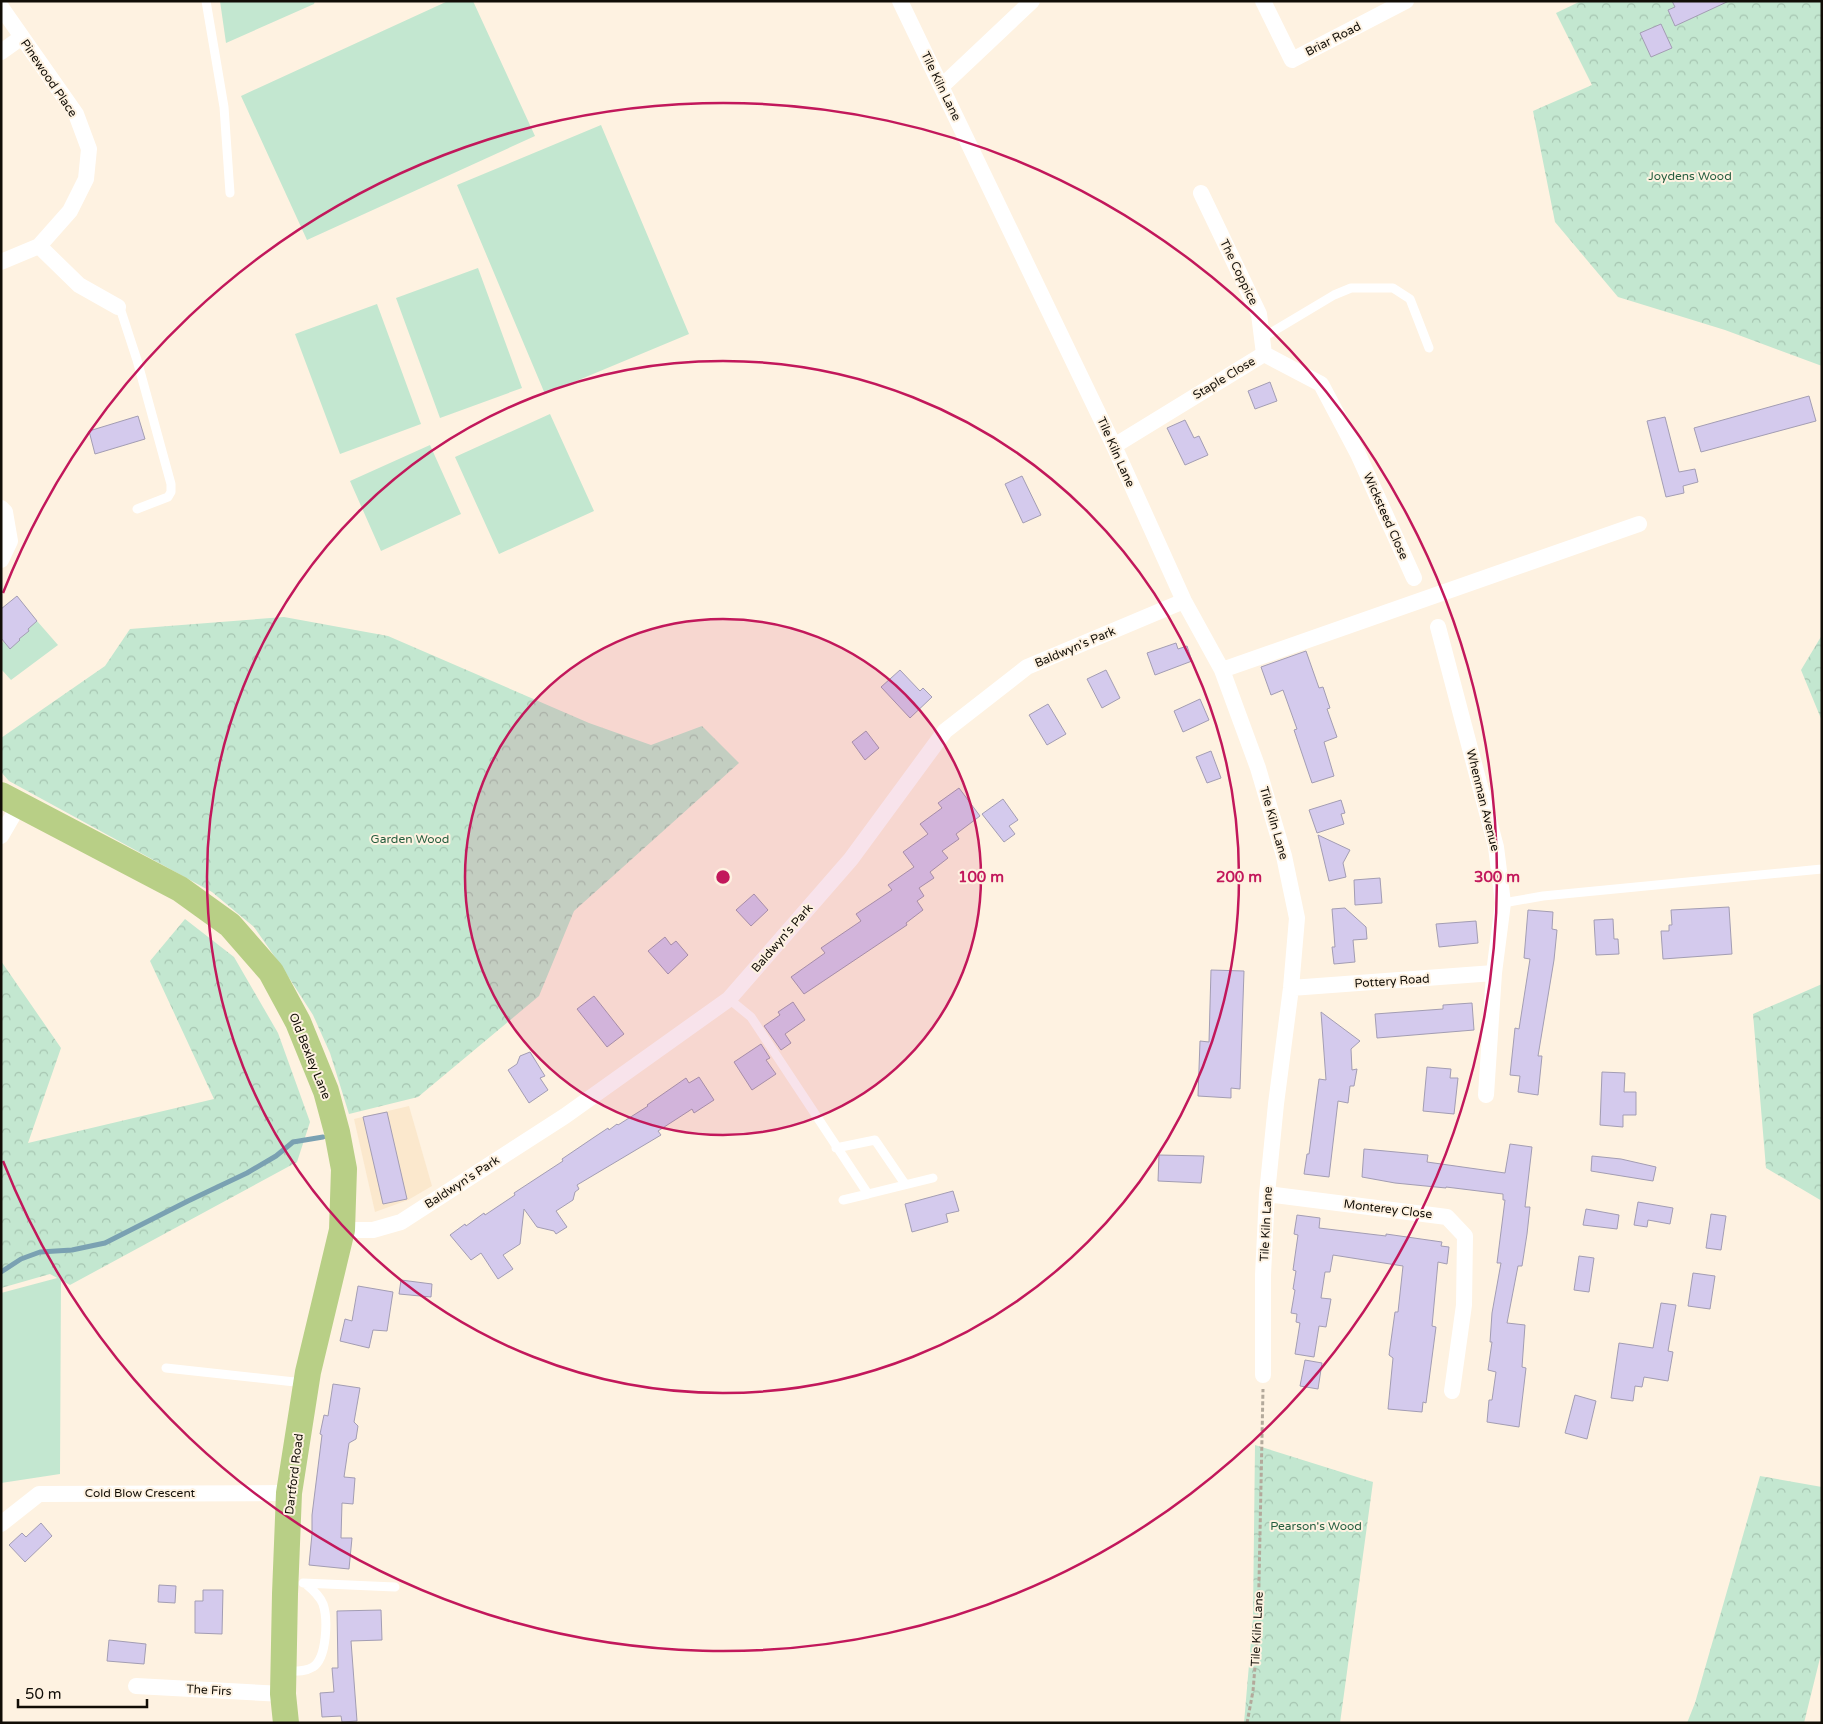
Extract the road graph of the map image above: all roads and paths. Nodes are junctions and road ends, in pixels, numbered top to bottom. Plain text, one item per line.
1 (206, 1) edge
2 (900, 1) edge
3 (1032, 1) edge
4 (1263, 1) edge
5 (1406, 1) edge
6 (1, 7) edge
7 (22, 37) junction
8 (1, 52) edge
9 (942, 86) junction
10 (230, 193) dead end
11 (1201, 193) dead end
12 (38, 246) junction
13 (1, 262) edge
14 (118, 307) joint
15 (1263, 346) junction
16 (1429, 348) dead end
17 (1114, 446) junction
18 (1358, 454) joint
19 (1, 508) edge
20 (137, 509) dead end
21 (1639, 524) dead end
22 (1, 560) edge
23 (1414, 578) dead end
24 (1184, 602) junction
25 (1438, 627) dead end
26 (1222, 670) junction
27 (10, 800) edge
28 (1, 836) edge
29 (1822, 869) edge
30 (1503, 903) junction
31 (1494, 974) junction
32 (1291, 988) junction
33 (729, 999) junction
34 (1486, 1096) dead end
35 (836, 1148) junction
36 (933, 1178) dead end
37 (905, 1184) junction
38 (868, 1194) junction
39 (1267, 1194) junction
40 (843, 1200) dead end
41 (342, 1230) junction
42 (166, 1368) dead end
43 (1263, 1376) joint
44 (307, 1383) junction
45 (1452, 1392) dead end
46 (289, 1493) junction
47 (1, 1524) edge
48 (296, 1583) junction
49 (395, 1587) dead end
50 (283, 1682) junction
51 (136, 1686) dead end
52 (286, 1723) edge
53 (1247, 1723) edge

1 - 10 lane
2 - 9 street, Tile Kiln Lane
3 - 9 street
4 - 5 street, Briar Road
6 - 7 street, Pinewood Place
7 - 8 street
7 - 12 street, Pinewood Place
9 - 17 street, Tile Kiln Lane
11 - 15 street, The Coppice
12 - 13 street, Pinewood Place
12 - 14 street
14 - 20 lane
15 - 16 lane
15 - 17 street, Staple Close
15 - 18 street, Staple Close
17 - 24 street, Tile Kiln Lane
18 - 23 street, Wicksteed Close
19 - 22 street
21 - 26 street
24 - 26 street, Tile Kiln Lane
24 - 33 street, Baldwyn's Park
25 - 30 street, Whenman Avenue
26 - 32 street, Tile Kiln Lane
27 - 28 street
27 - 41 main road, Old Bexley Lane
29 - 30 lane
30 - 31 street, Whenman Avenue
31 - 32 street, Pottery Road
31 - 34 street, Whenman Avenue
32 - 39 street, Tile Kiln Lane
33 - 35 lane
33 - 41 street, Baldwyn's Park
35 - 37 lane
35 - 38 lane
36 - 37 lane
37 - 38 lane
38 - 40 lane
39 - 43 street, Tile Kiln Lane
39 - 45 street, Monterey Close
41 - 44 main road, Dartford Road
42 - 44 lane
43 - 53 path, Tile Kiln Lane
44 - 46 main road, Dartford Road
46 - 47 street, Cold Blow Crescent
46 - 48 main road, Dartford Road
48 - 49 lane
48 - 50 main road, Dartford Road
48 - 50 lane
50 - 51 street, The Firs
50 - 52 main road, Dartford Road

